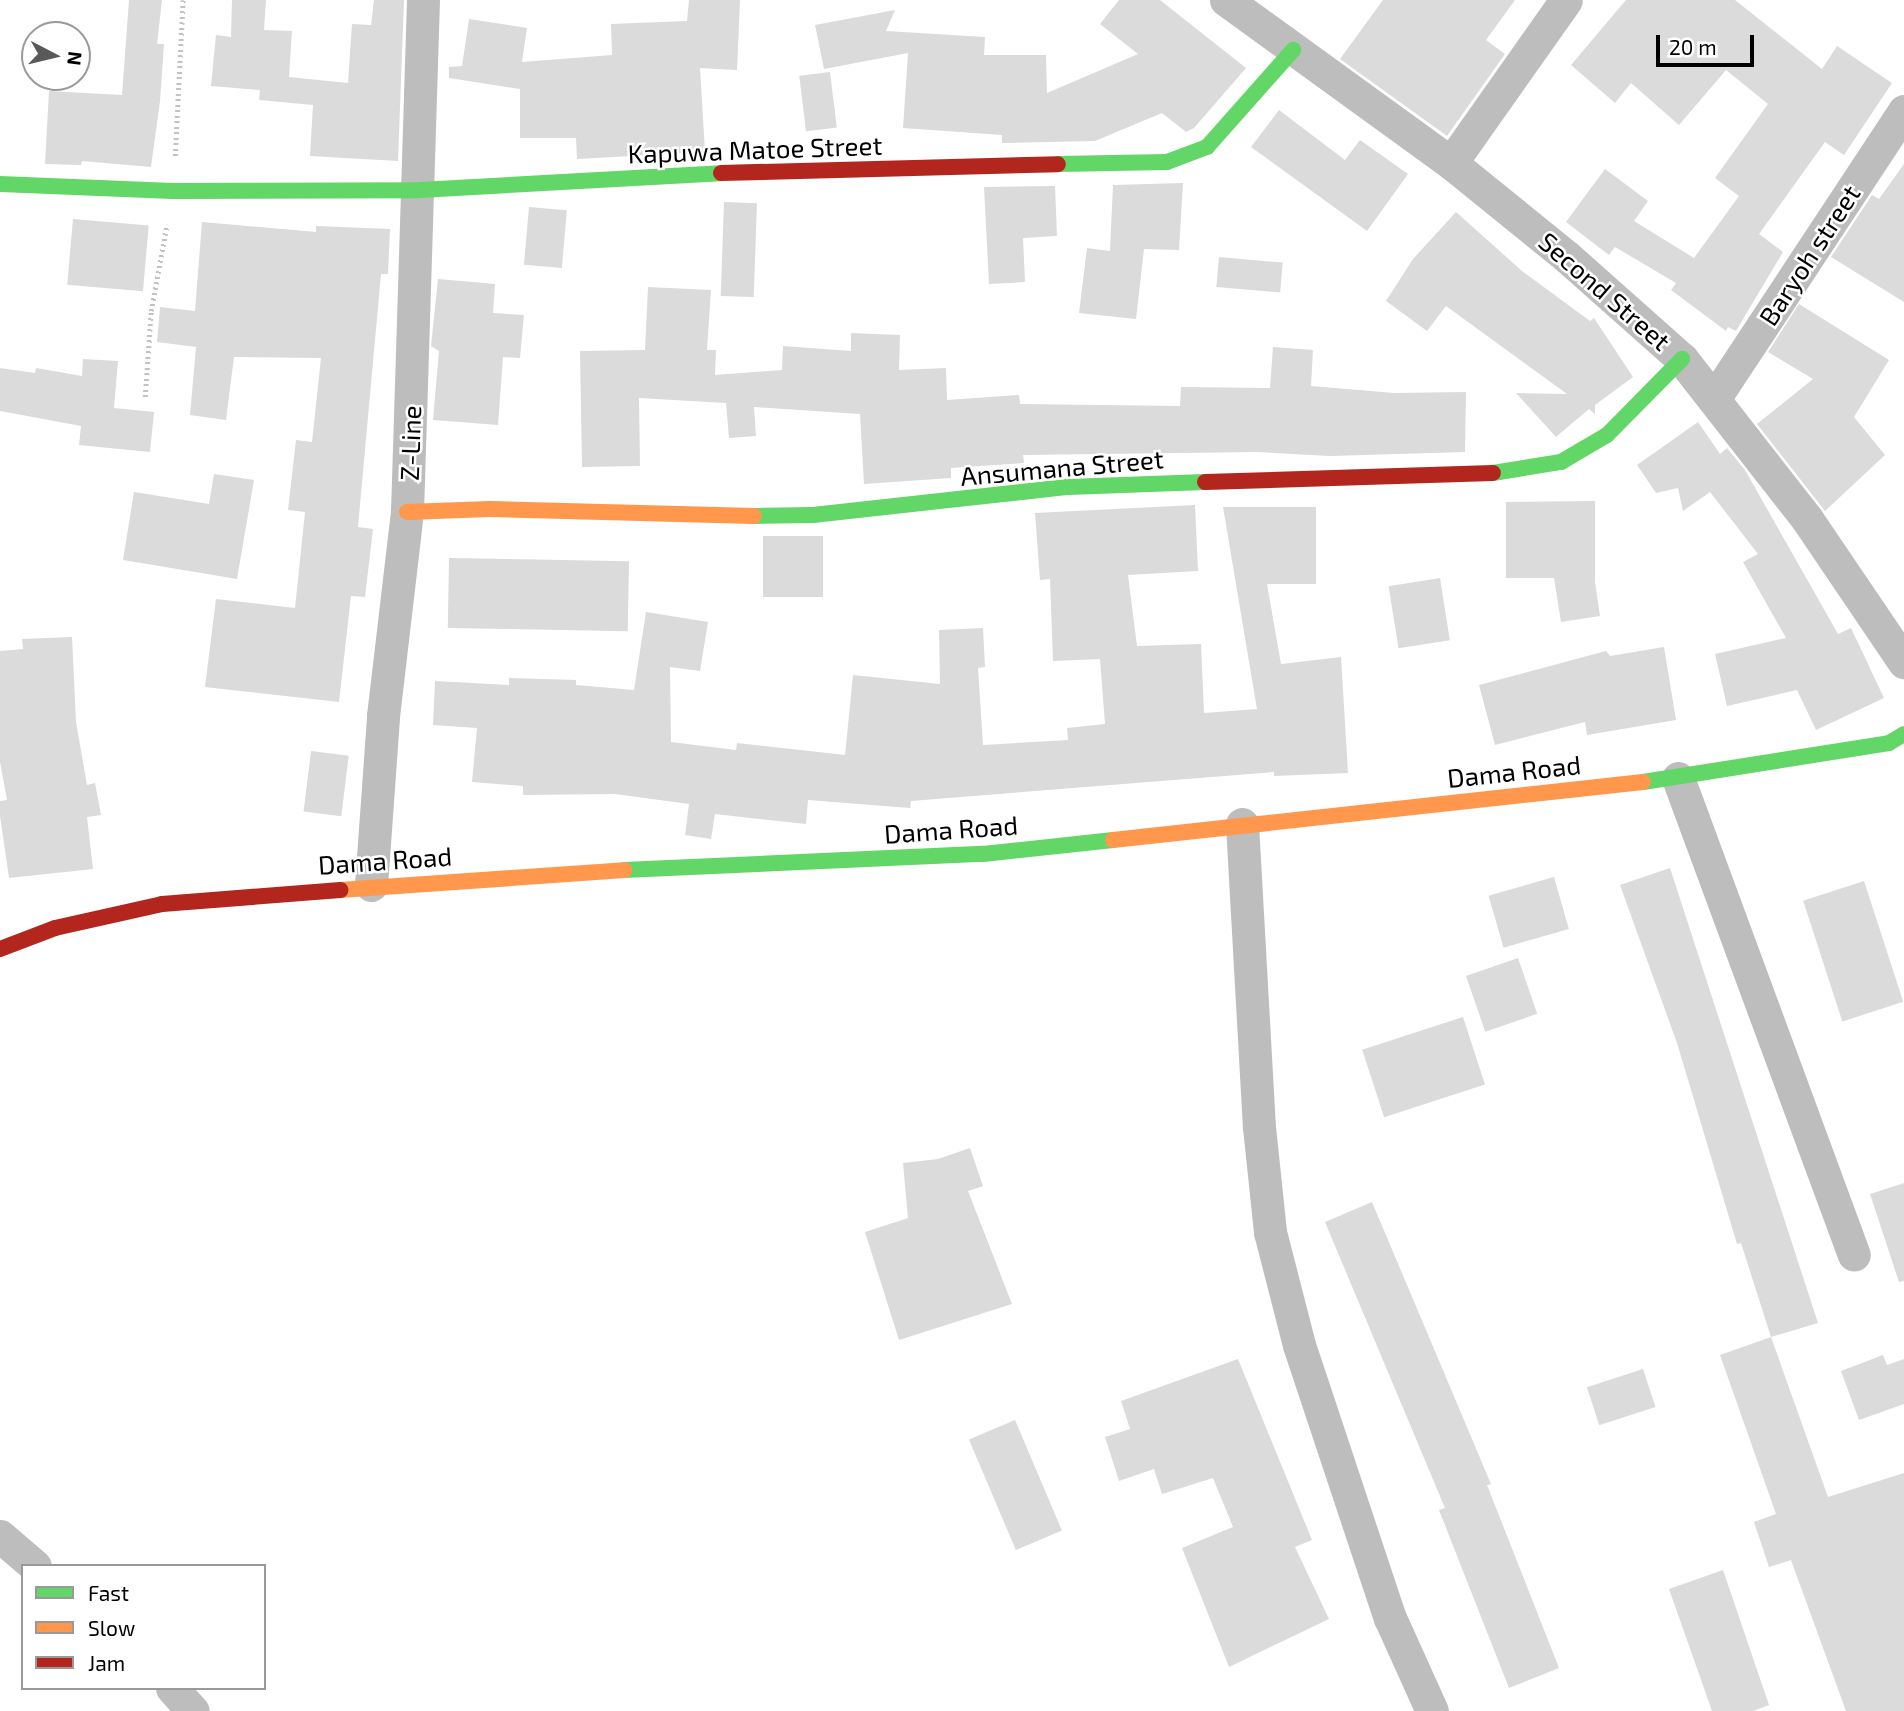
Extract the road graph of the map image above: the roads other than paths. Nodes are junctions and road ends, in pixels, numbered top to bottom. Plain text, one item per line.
1 (424, 0) edge
2 (1226, 0) edge
3 (1566, 0) edge
4 (1293, 50) junction
5 (1904, 111) edge
6 (1451, 163) junction
7 (0, 184) edge
8 (420, 191) junction
9 (1682, 359) junction
10 (1714, 399) junction
11 (407, 512) junction
12 (1904, 662) edge
13 (1904, 734) edge
14 (1678, 778) junction
15 (1242, 824) junction
16 (371, 885) junction
17 (0, 949) edge
18 (1854, 1255) dead end
19 (0, 1536) edge
20 (33, 1564) edge
21 (174, 1690) edge
22 (193, 1711) edge
23 (1432, 1711) edge

1 - 8 street, Z-Line
2 - 4 street, Second Street
3 - 6 street
4 - 6 street, Second Street
4 - 8 main road, Kapuwa Matoe Street
5 - 10 street, Baryoh street
6 - 9 street, Second Street
7 - 8 main road, Kapuwa Matoe Street
8 - 11 street, Z-Line
9 - 10 street, Second Street
9 - 11 main road, Ansumana Street
10 - 12 street, Second Street
11 - 16 street, Z-Line
13 - 14 main road, Dama Road
14 - 15 main road, Dama Road
14 - 18 street
15 - 16 main road, Dama Road
15 - 23 street
16 - 17 main road, Dama Road
19 - 20 street
21 - 22 street

